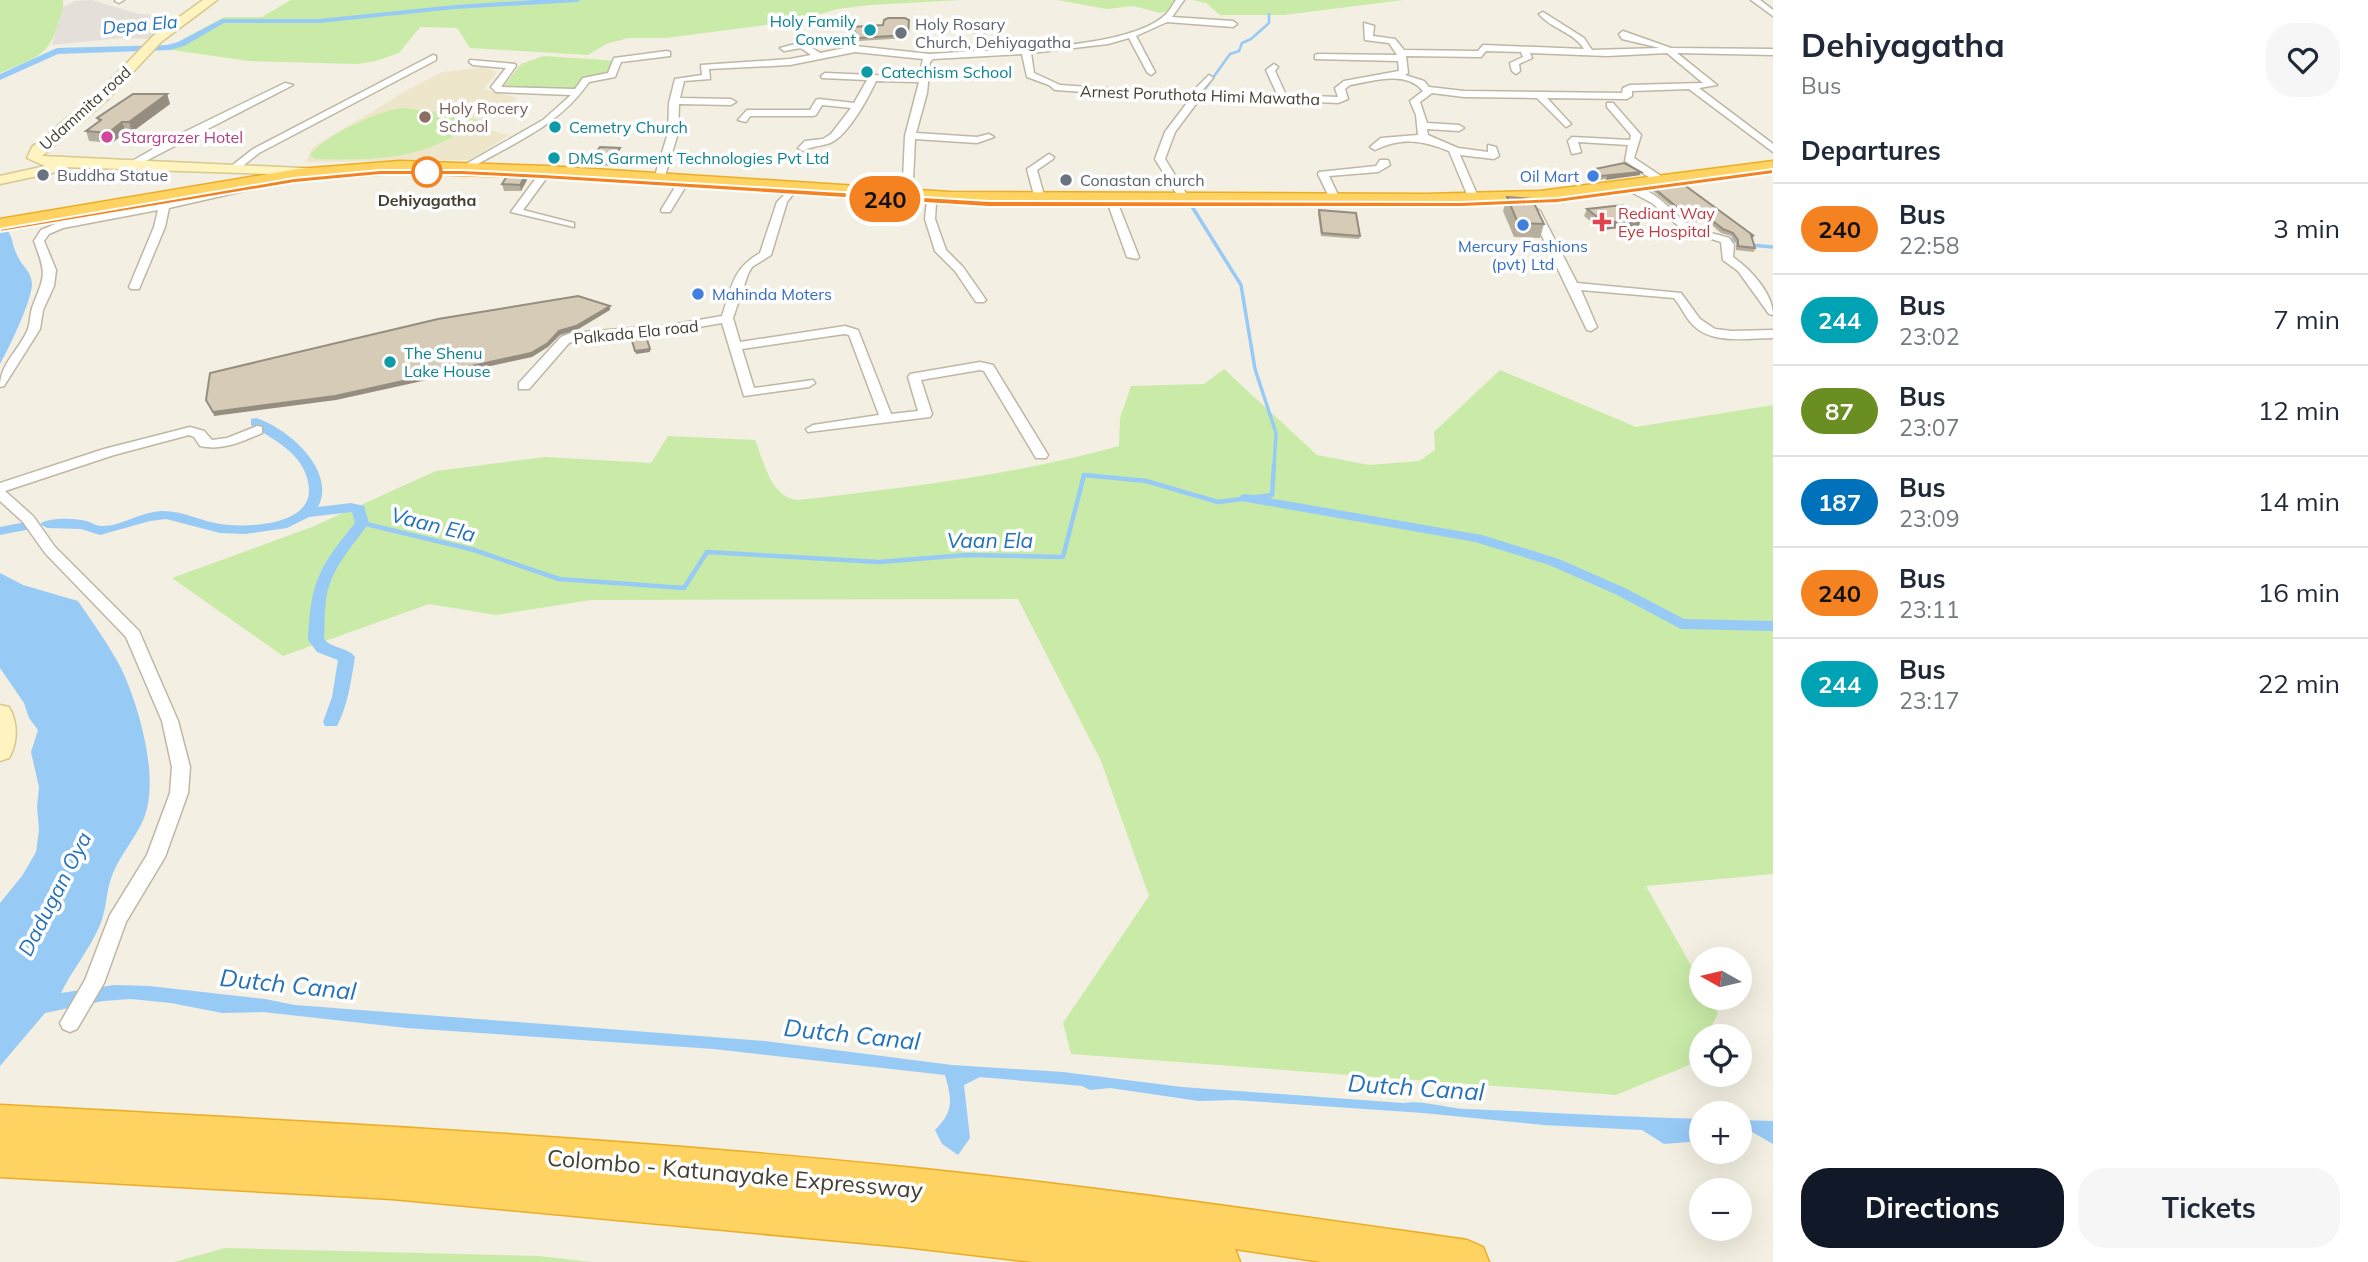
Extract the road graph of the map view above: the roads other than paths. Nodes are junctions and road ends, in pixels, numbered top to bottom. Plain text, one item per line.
1 (211, 0) edge
2 (1180, 0) edge
3 (1755, 0) edge
4 (1543, 14) dead end
5 (1773, 14) edge
6 (1162, 19) junction
7 (1233, 24) dead end
8 (1367, 25) dead end
9 (980, 34) dead end
10 (1623, 34) dead end
11 (1132, 36) junction
12 (784, 48) dead end
13 (1525, 50) junction
14 (1698, 50) junction
15 (1026, 51) junction
16 (1670, 51) junction
17 (1589, 52) junction
18 (1773, 52) edge
19 (667, 54) dead end
20 (980, 54) junction
21 (818, 56) junction
22 (1402, 56) junction
23 (930, 57) junction
24 (1318, 57) dead end
25 (433, 58) dead end
26 (473, 62) dead end
27 (1274, 67) dead end
28 (1707, 68) dead end
29 (1516, 71) dead end
30 (1152, 72) dead end
31 (1395, 75) junction
32 (825, 76) dead end
33 (1209, 78) dead end
34 (872, 80) junction
35 (924, 80) junction
36 (288, 85) dead end
37 (1692, 87) junction
38 (1426, 89) junction
39 (579, 92) junction
40 (1538, 93) junction
41 (1195, 97) junction
42 (1283, 98) junction
43 (675, 101) junction
44 (731, 102) dead end
45 (1610, 105) dead end
46 (859, 106) junction
47 (743, 120) dead end
48 (1566, 124) dead end
49 (1423, 126) junction
50 (1459, 128) dead end
51 (910, 136) junction
52 (989, 137) dead end
53 (1424, 138) junction
54 (1635, 143) junction
55 (1375, 147) dead end
56 (1491, 147) dead end
57 (803, 148) dead end
58 (1773, 149) edge
59 (1454, 151) junction
60 (1576, 152) dead end
61 (1049, 157) dead end
62 (1384, 162) dead end
63 (97, 163) junction
64 (132, 164) junction
65 (234, 167) junction
66 (464, 168) junction
67 (1773, 169) edge
68 (325, 174) junction
69 (543, 176) junction
70 (659, 179) junction
71 (0, 180) edge
72 (1660, 180) junction
73 (681, 186) junction
74 (248, 187) junction
75 (1635, 190) junction
76 (789, 192) junction
77 (908, 198) junction
78 (1184, 198) junction
79 (1040, 199) junction
80 (1335, 199) junction
81 (1474, 199) junction
82 (931, 202) junction
83 (1531, 203) junction
84 (1113, 204) junction
85 (164, 206) junction
86 (666, 210) dead end
87 (28, 222) junction
88 (570, 226) dead end
89 (0, 227) edge
90 (1133, 257) dead end
91 (1573, 286) junction
92 (135, 287) dead end
93 (980, 300) dead end
94 (1773, 311) edge
95 (727, 318) junction
96 (1591, 327) dead end
97 (1773, 334) edge
98 (736, 346) junction
99 (0, 383) edge
100 (809, 383) dead end
101 (524, 386) dead end
102 (888, 418) junction
103 (813, 429) dead end
104 (257, 430) dead end
105 (1041, 455) dead end
106 (0, 488) edge
107 (0, 494) edge
108 (0, 713) edge
109 (0, 752) edge
110 (74, 1018) dead end
111 (0, 1124) edge
112 (0, 1158) edge
113 (1218, 1262) edge
114 (1467, 1262) edge

1 - 63 street, Udammita road
2 - 6 street
3 - 5 street
4 - 17 street
6 - 7 street
6 - 11 street
8 - 22 street
9 - 20 street
10 - 16 street
11 - 15 street
11 - 30 street
12 - 21 street
13 - 17 street
13 - 22 street
13 - 29 street
14 - 16 street
14 - 18 street
14 - 28 street
15 - 20 street
15 - 41 street, Arnest Poruthota Himi Mawatha
16 - 17 street
16 - 37 street
19 - 39 street
20 - 23 street
21 - 23 street
21 - 43 street
22 - 24 street
22 - 31 street
23 - 35 street
25 - 65 street
26 - 39 street
27 - 42 street
31 - 38 street
31 - 42 street, Arnest Poruthota Himi Mawatha
32 - 34 street
33 - 41 street
34 - 35 street
34 - 46 street
35 - 51 street
36 - 64 street
37 - 40 street
37 - 58 street
38 - 40 street
38 - 49 street
39 - 66 street
40 - 48 street
41 - 42 street, Arnest Poruthota Himi Mawatha
41 - 78 street
43 - 44 street
43 - 70 street
45 - 54 street
46 - 47 street
46 - 57 street
49 - 50 street
49 - 53 street
51 - 52 street
51 - 77 street
53 - 55 street
53 - 59 street
54 - 60 street
54 - 72 street
56 - 59 street
59 - 81 street
61 - 79 street
62 - 80 street
63 - 64 street, Udammita road
63 - 71 street
64 - 65 street, Udammita road
65 - 68 street, Udammita road
66 - 68 highway
66 - 70 highway
67 - 72 highway
67 - 75 highway
68 - 69 highway
68 - 74 highway
68 - 87 highway
69 - 73 highway
69 - 88 street
70 - 77 highway
72 - 81 highway
73 - 76 highway
73 - 86 street
74 - 85 street
74 - 87 highway
75 - 83 highway
75 - 94 street
76 - 77 highway
76 - 95 street
77 - 79 highway
77 - 82 highway
78 - 79 highway
78 - 80 highway
80 - 81 highway
82 - 84 highway
82 - 93 street
83 - 84 highway
83 - 91 street
84 - 90 street
85 - 92 street
85 - 99 street
87 - 89 highway
91 - 96 street
91 - 97 street
95 - 98 street
95 - 101 street, Palkada Ela road
98 - 100 street
98 - 102 street
102 - 103 street
102 - 105 street
104 - 106 street
107 - 110 street
108 - 109 street
111 - 114 highway, Colombo - Katunayake Expressway
112 - 113 highway, Colombo - Katunayake Expressway

